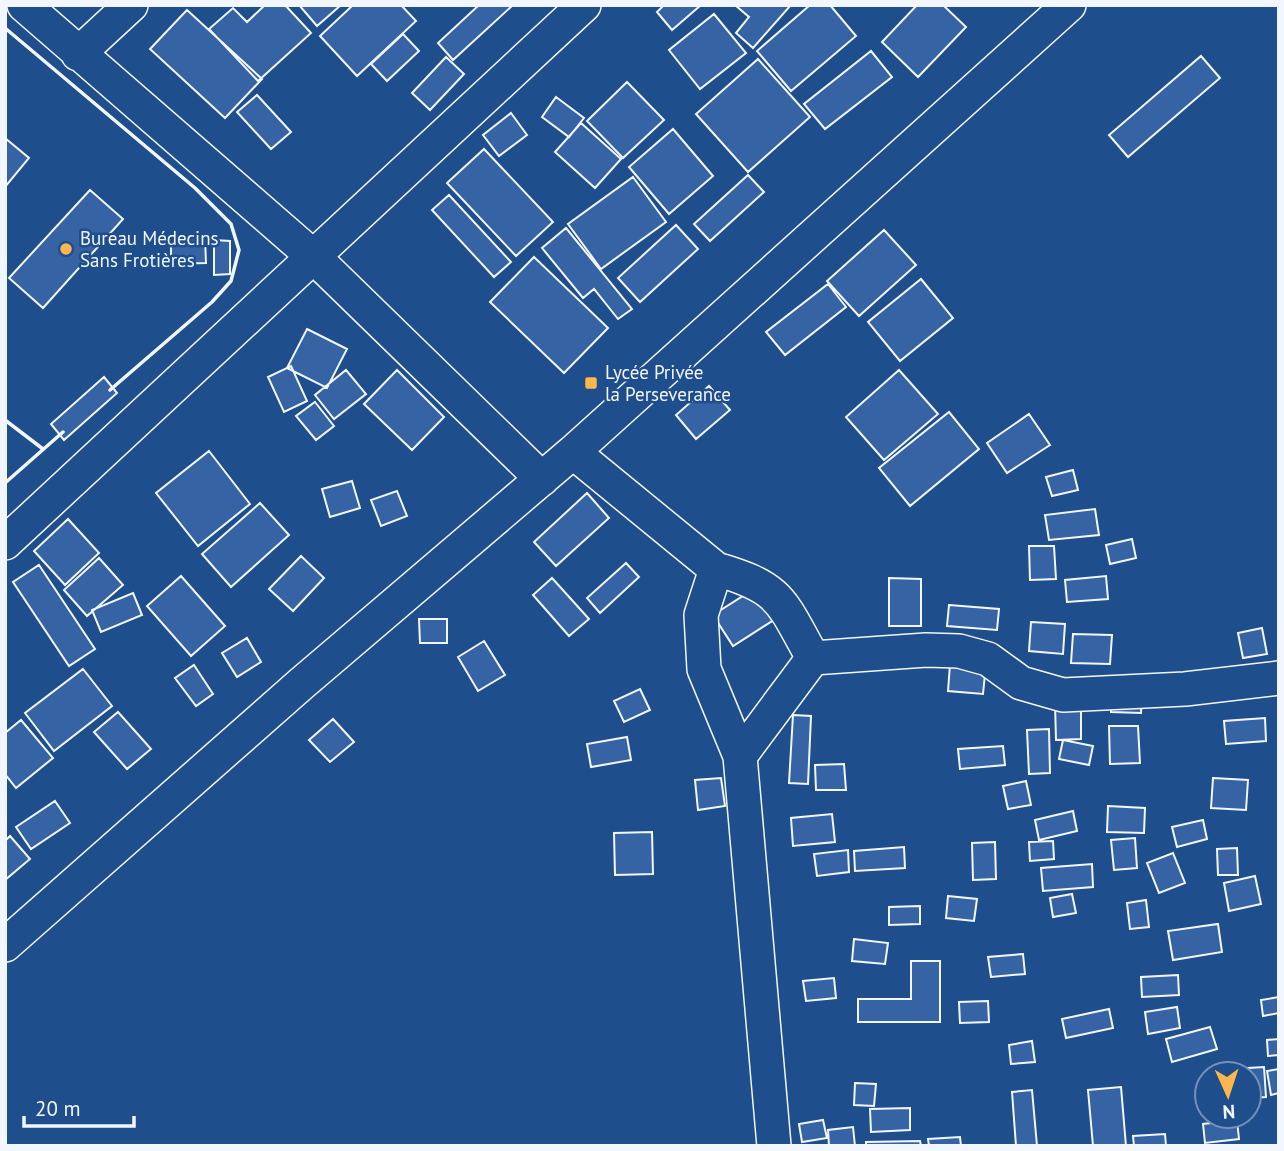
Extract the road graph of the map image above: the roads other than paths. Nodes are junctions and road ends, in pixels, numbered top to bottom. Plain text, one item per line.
1 (24, 5) edge
2 (131, 5) edge
3 (584, 5) edge
4 (1069, 5) edge
5 (78, 54) junction
6 (315, 258) junction
7 (573, 452) junction
8 (542, 479) junction
9 (5, 543) edge
10 (716, 569) junction
11 (813, 658) junction
12 (1279, 678) edge
13 (740, 756) junction
14 (5, 945) edge
15 (774, 1146) edge

1 - 5 street
2 - 5 street
3 - 6 street
4 - 7 street
5 - 6 street
6 - 8 street
6 - 9 street
7 - 8 street
7 - 10 street
8 - 14 street
10 - 11 street
10 - 13 street
11 - 12 street
11 - 13 street
13 - 15 street

